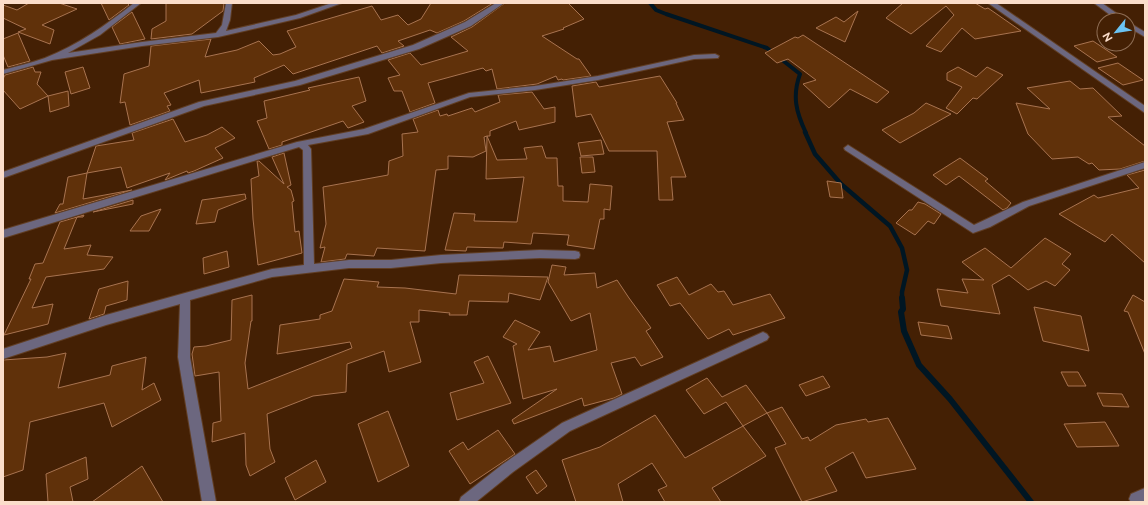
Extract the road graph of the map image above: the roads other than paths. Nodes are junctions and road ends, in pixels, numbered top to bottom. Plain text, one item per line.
1 (138, 3) edge
2 (229, 3) edge
3 (339, 3) edge
4 (501, 3) edge
5 (991, 3) edge
6 (1097, 3) edge
7 (1110, 12) edge
8 (1136, 29) edge
9 (218, 35) junction
10 (1145, 35) edge
11 (715, 56) dead end
12 (52, 58) junction
13 (3, 72) edge
14 (1145, 110) edge
15 (300, 144) junction
16 (848, 148) dead end
17 (1145, 165) edge
18 (3, 176) edge
19 (3, 234) edge
20 (575, 255) dead end
21 (309, 268) junction
22 (185, 297) junction
23 (763, 337) dead end
24 (3, 354) edge
25 (209, 502) edge
26 (466, 502) edge

1 - 12 street
2 - 9 street
3 - 9 street
4 - 18 street
5 - 14 street
6 - 7 street
8 - 10 street
9 - 12 street
11 - 15 street
12 - 13 street
15 - 19 street
15 - 21 street
16 - 17 street
20 - 21 street
21 - 22 street
22 - 24 street
22 - 25 street
23 - 26 street

